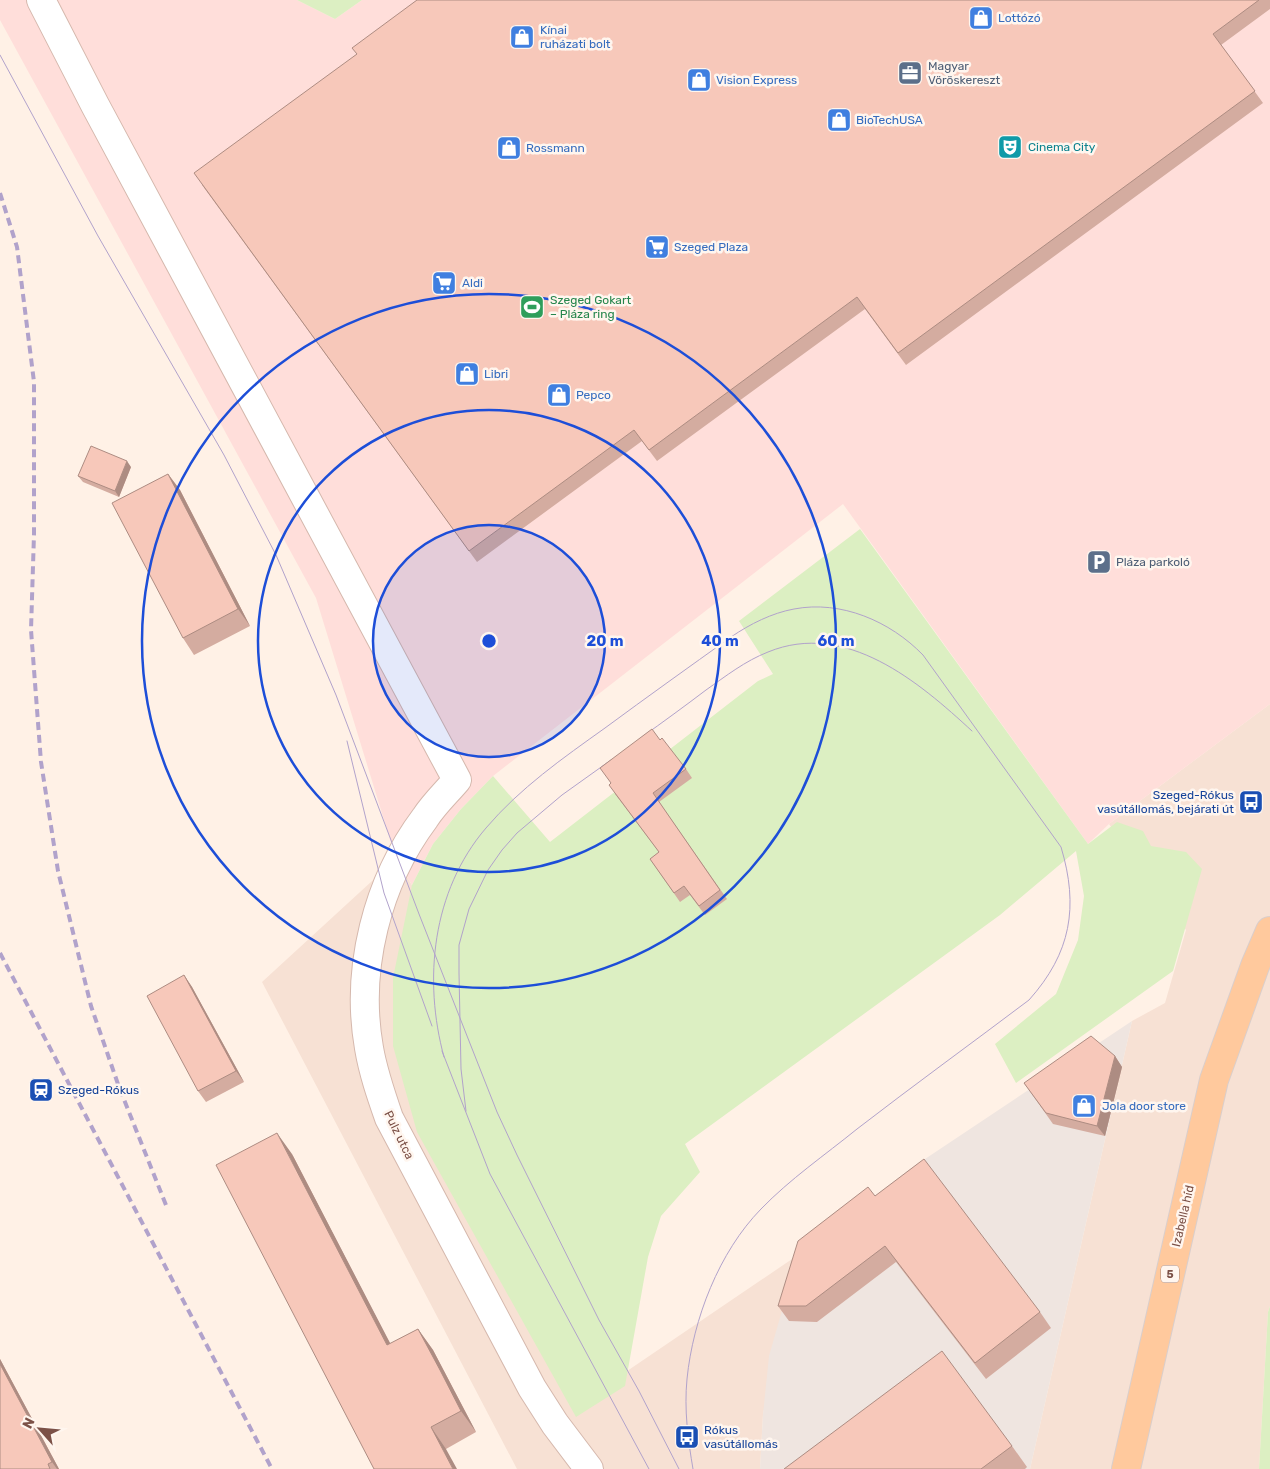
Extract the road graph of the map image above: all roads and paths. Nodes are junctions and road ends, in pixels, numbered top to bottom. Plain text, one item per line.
1 (41, 0) edge
2 (1270, 931) edge
3 (589, 1469) edge
4 (1126, 1469) edge

1 - 3 street, Pulz utca
2 - 4 main road, Izabella híd / 5

